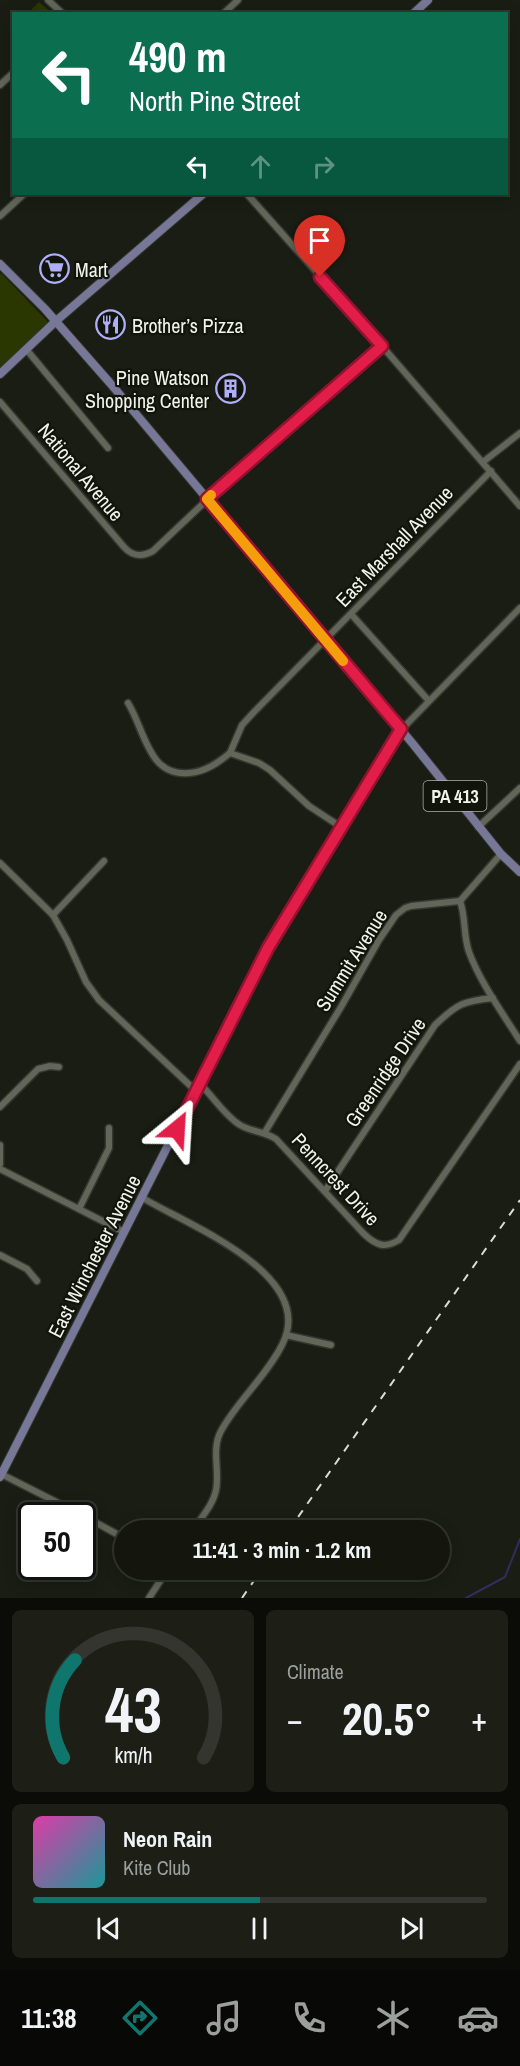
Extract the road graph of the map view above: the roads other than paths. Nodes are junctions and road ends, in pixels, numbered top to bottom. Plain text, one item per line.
1 (48, 0) edge
2 (237, 0) edge
3 (428, 0) edge
4 (61, 12) edge
5 (225, 12) edge
6 (415, 12) edge
7 (12, 74) edge
8 (0, 85) edge
9 (23, 195) edge
10 (201, 195) edge
11 (248, 195) edge
12 (0, 216) edge
13 (0, 264) edge
14 (56, 321) junction
15 (382, 346) junction
16 (26, 349) junction
17 (0, 374) edge
18 (0, 402) edge
19 (520, 433) edge
20 (108, 448) dead end
21 (483, 462) junction
22 (491, 471) junction
23 (207, 499) junction
24 (520, 506) edge
25 (520, 608) edge
26 (351, 614) junction
27 (325, 640) junction
28 (429, 701) junction
29 (128, 703) dead end
30 (401, 729) junction
31 (230, 753) junction
32 (520, 788) edge
33 (478, 826) junction
34 (341, 827) junction
35 (501, 854) junction
36 (104, 861) dead end
37 (0, 863) edge
38 (520, 872) edge
39 (460, 901) junction
40 (53, 915) junction
41 (493, 998) junction
42 (520, 1041) edge
43 (520, 1064) edge
44 (59, 1067) dead end
45 (198, 1087) junction
46 (0, 1107) edge
47 (109, 1128) dead end
48 (265, 1132) junction
49 (0, 1145) edge
50 (0, 1164) edge
51 (0, 1169) edge
52 (325, 1191) junction
53 (141, 1197) junction
54 (79, 1209) junction
55 (124, 1232) junction
56 (0, 1255) edge
57 (37, 1281) dead end
58 (286, 1335) junction
59 (331, 1345) dead end
60 (1, 1476) edge
61 (55, 1502) edge
62 (200, 1520) edge
63 (96, 1523) edge
64 (114, 1533) edge
65 (161, 1580) edge
66 (149, 1598) edge

1 - 4 street
2 - 5 street
3 - 6 main road
7 - 8 street
9 - 12 street
10 - 14 main road
11 - 15 street
13 - 14 main road, PA 413
14 - 16 main road
14 - 23 main road, PA 413
15 - 21 street
15 - 23 street
16 - 17 main road
16 - 20 street
18 - 23 street, National Avenue
19 - 21 street
21 - 22 street
22 - 24 street
22 - 26 street, East Marshall Avenue
23 - 27 main road, PA 413
25 - 28 street, East Winchester Avenue
26 - 27 street, East Marshall Avenue
26 - 28 street
27 - 30 main road, PA 413
27 - 31 street, East Marshall Avenue
28 - 30 street, East Winchester Avenue
29 - 31 street
30 - 33 main road, PA 413
30 - 34 main road, East Winchester Avenue
31 - 34 street
32 - 33 street
33 - 35 main road, PA 413
34 - 45 main road, East Winchester Avenue
35 - 38 main road, PA 413
35 - 39 street
36 - 40 street
37 - 40 street, Penncrest Drive
39 - 41 street
39 - 48 street, Summit Avenue
40 - 45 street, Penncrest Drive
41 - 42 street
41 - 52 street, Greenridge Drive
43 - 52 street, Penncrest Drive
44 - 46 street
45 - 48 street, Penncrest Drive
45 - 53 main road, East Winchester Avenue
47 - 54 street
48 - 52 street, Penncrest Drive
49 - 50 street
51 - 54 street
53 - 55 main road, East Winchester Avenue
53 - 58 street
54 - 55 street
55 - 60 main road, East Winchester Avenue
56 - 57 street
58 - 59 street
58 - 62 street
60 - 61 street
63 - 64 street
65 - 66 street

